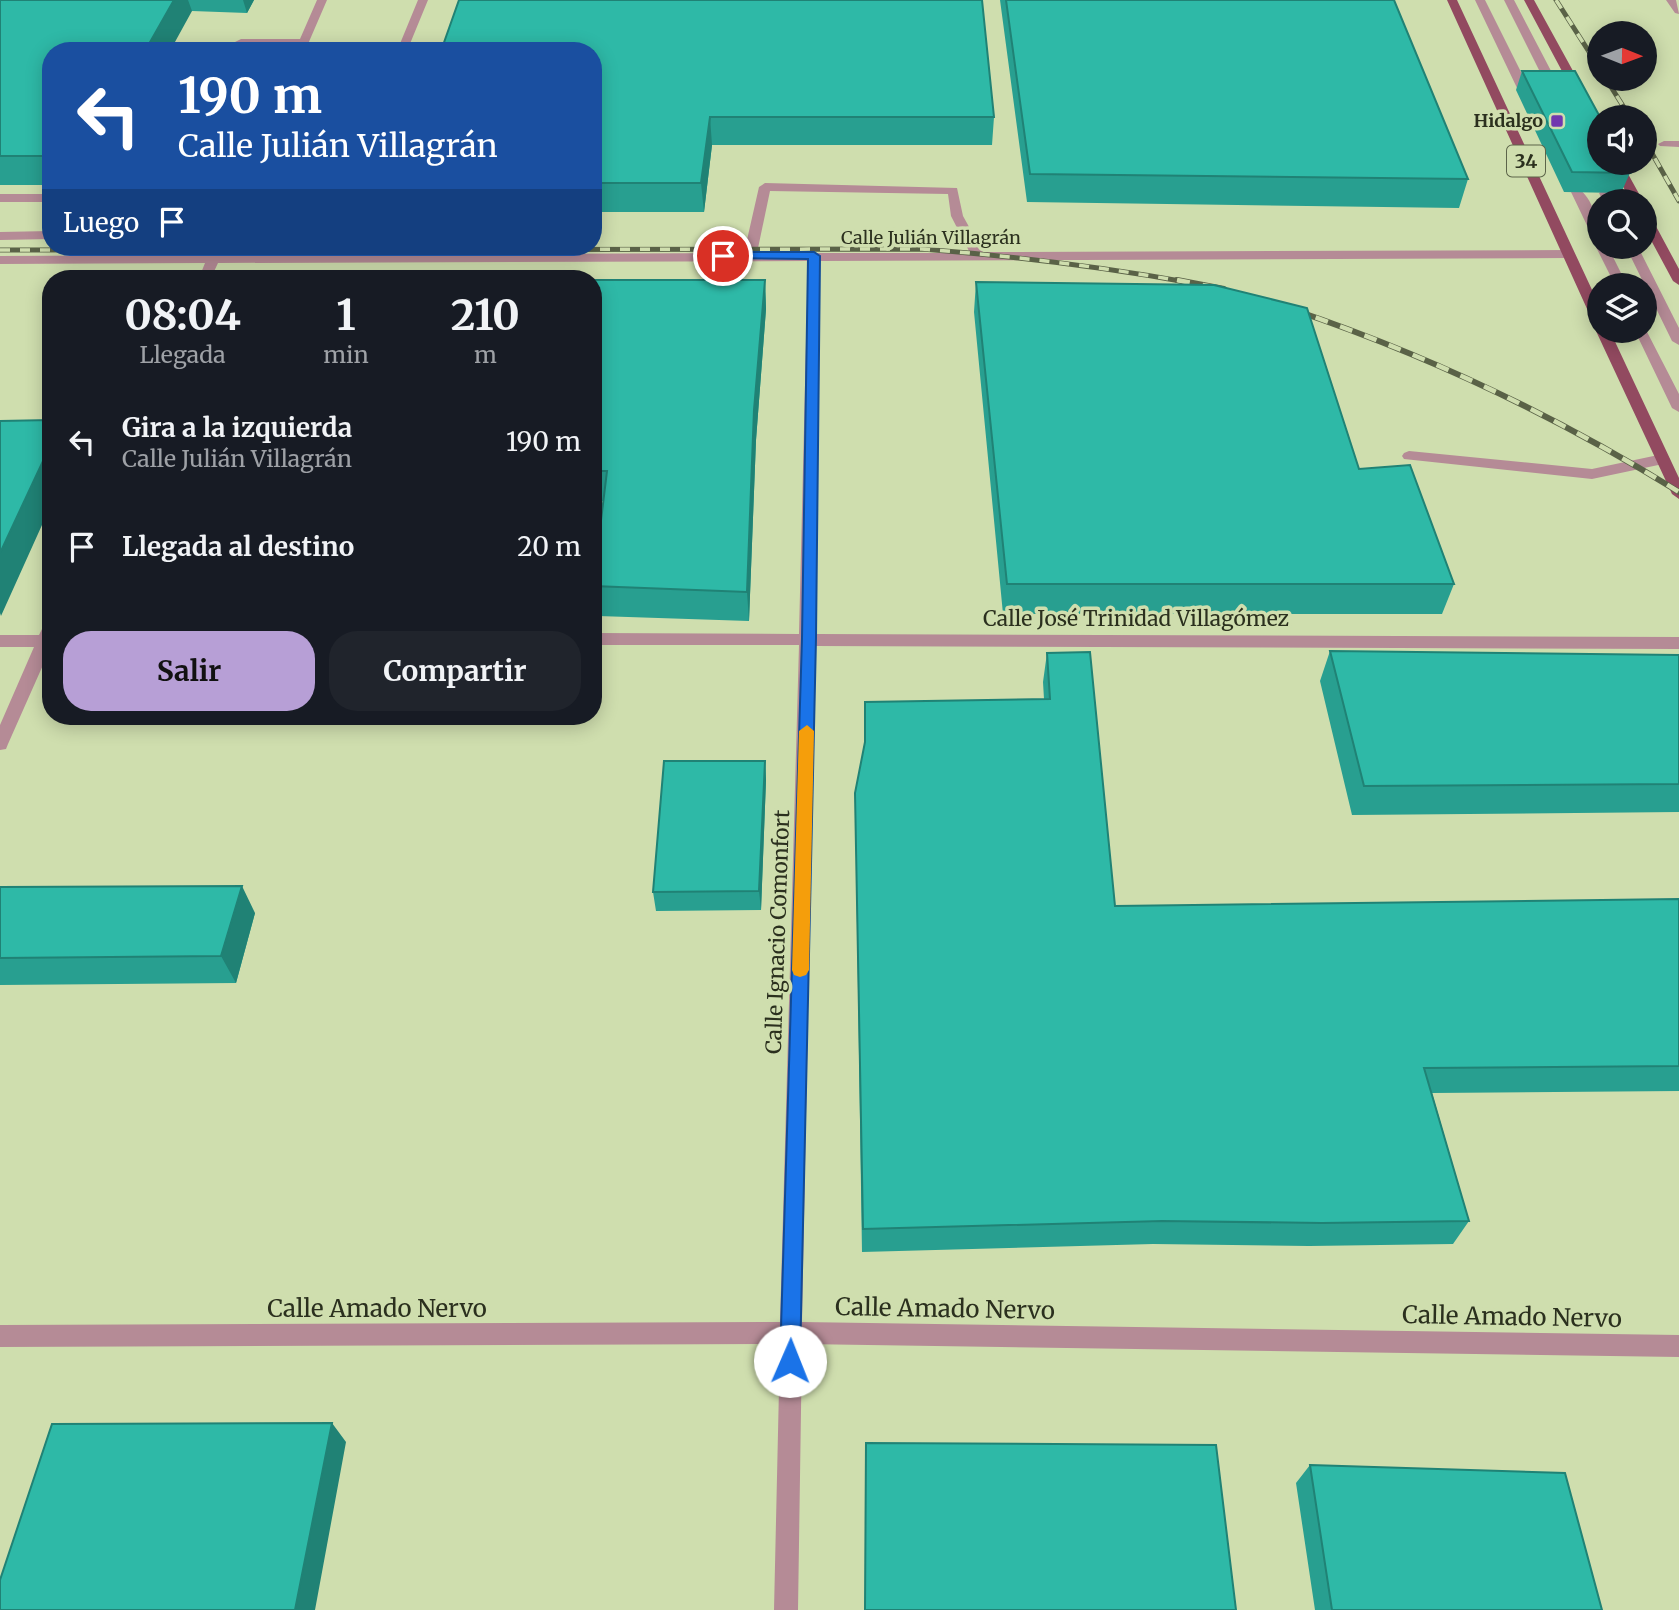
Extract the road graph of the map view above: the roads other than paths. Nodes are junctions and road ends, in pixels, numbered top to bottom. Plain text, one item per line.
1 (322, 0) edge
2 (423, 0) edge
3 (1452, 0) edge
4 (1480, 0) edge
5 (1508, 0) edge
6 (1529, 0) edge
7 (1671, 0) edge
8 (1679, 11) edge
9 (304, 42) edge
10 (405, 42) edge
11 (1524, 90) edge
12 (1555, 90) edge
13 (1587, 107) edge
14 (1664, 144) dead end
15 (1679, 144) edge
16 (1577, 192) edge
17 (0, 198) edge
18 (42, 198) edge
19 (1587, 213) edge
20 (42, 235) edge
21 (0, 236) edge
22 (1657, 240) edge
23 (1568, 254) junction
24 (602, 255) edge
25 (978, 255) junction
26 (108, 256) edge
27 (750, 256) junction
28 (814, 256) junction
29 (1638, 259) edge
30 (0, 260) edge
31 (1679, 281) edge
32 (1587, 294) edge
33 (1679, 341) edge
34 (1609, 343) edge
35 (1648, 343) edge
36 (1679, 408) edge
37 (1409, 456) dead end
38 (1663, 459) junction
39 (1679, 494) edge
40 (42, 637) edge
41 (809, 638) junction
42 (602, 639) edge
43 (0, 641) edge
44 (1679, 643) edge
45 (42, 651) edge
46 (0, 744) edge
47 (790, 1333) junction
48 (0, 1336) edge
49 (1679, 1346) edge
50 (786, 1610) edge

1 - 9 street
2 - 10 street
3 - 23 main road, 34
4 - 11 street
5 - 12 street
6 - 13 main road
7 - 8 street
14 - 15 street
16 - 19 street
17 - 18 street
20 - 21 street
22 - 31 main road
23 - 25 street, Calle Julián Villagrán
23 - 32 main road, 34
24 - 27 street, Calle Julián Villagrán
25 - 27 street
25 - 28 street, Calle Julián Villagrán
26 - 30 street, Calle Julián Villagrán
27 - 28 street, Calle Julián Villagrán
28 - 41 street, Calle Ignacio Comonfort
29 - 33 street
34 - 38 main road
35 - 36 street
37 - 38 street
38 - 39 main road
40 - 43 street
41 - 42 street, Calle José Trinidad Villagómez
41 - 44 street, Calle José Trinidad Villagómez
41 - 47 street, Calle Ignacio Comonfort
45 - 46 street
47 - 48 street, Calle Amado Nervo
47 - 49 street, Calle Amado Nervo
47 - 50 street, Calle Ignacio Comonfort

